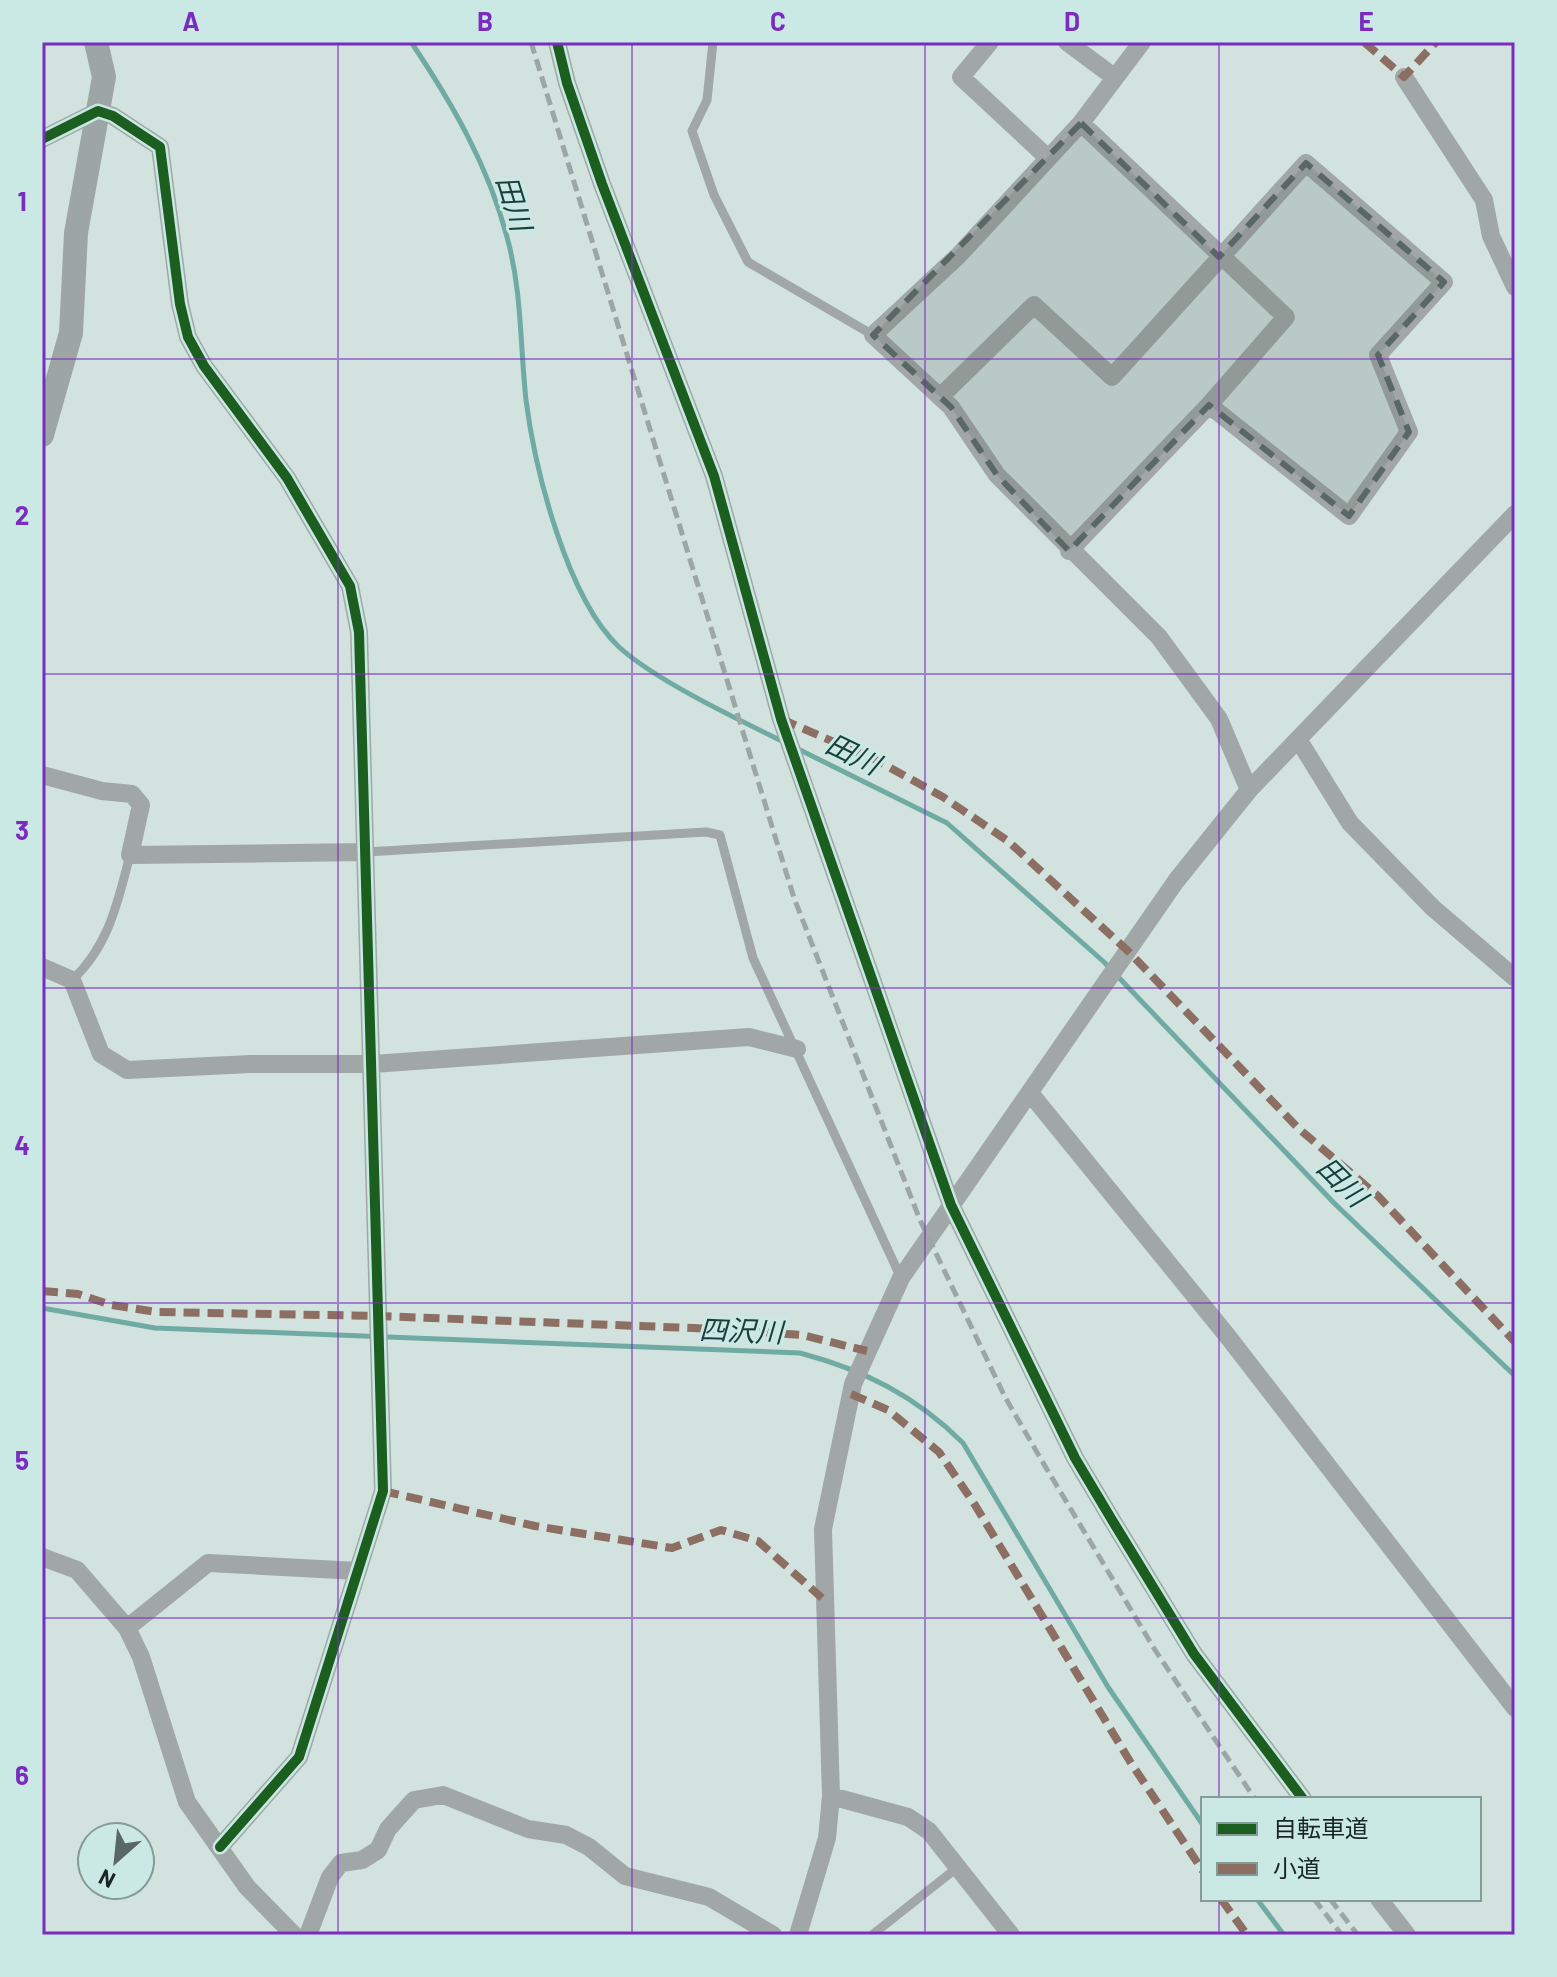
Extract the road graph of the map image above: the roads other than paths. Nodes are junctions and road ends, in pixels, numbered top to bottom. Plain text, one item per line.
1 (96, 42) edge
2 (557, 42) edge
3 (713, 42) edge
4 (990, 42) edge
5 (1067, 42) edge
6 (1142, 42) edge
7 (1114, 77) junction
8 (1404, 77) dead end
9 (98, 111) junction
10 (1081, 123) junction
11 (42, 139) edge
12 (1048, 158) junction
13 (1219, 257) junction
14 (1515, 287) edge
15 (873, 335) junction
16 (940, 397) junction
17 (1209, 405) junction
18 (42, 435) edge
19 (1515, 514) edge
20 (1069, 551) junction
21 (1298, 739) junction
22 (42, 775) edge
23 (1249, 790) junction
24 (366, 852) junction
25 (130, 855) junction
26 (42, 967) edge
27 (1515, 978) edge
28 (72, 980) junction
29 (797, 1049) junction
30 (373, 1064) junction
31 (1030, 1093) junction
32 (951, 1205) junction
33 (901, 1278) junction
34 (42, 1557) edge
35 (358, 1571) junction
36 (127, 1628) junction
37 (1515, 1708) edge
38 (831, 1796) junction
39 (1301, 1797) edge
40 (220, 1847) junction
41 (958, 1867) junction
42 (1381, 1901) edge
43 (294, 1935) edge
44 (308, 1935) edge
45 (773, 1935) edge
46 (798, 1935) edge
47 (872, 1935) edge
48 (1011, 1935) edge
49 (1407, 1935) edge

1 - 9 street
2 - 32 street
3 - 15 lane
4 - 12 street
5 - 7 street
6 - 7 street
7 - 10 street
8 - 14 street
9 - 11 street
9 - 18 street
9 - 24 street
10 - 12 street
10 - 13 street
12 - 15 street
13 - 16 street
13 - 17 street
13 - 17 street
15 - 16 street
16 - 20 street
17 - 20 street
19 - 21 street
20 - 23 street
21 - 23 street
21 - 27 street
22 - 25 street
23 - 31 street
24 - 25 street
24 - 29 lane
24 - 30 street
25 - 28 lane
26 - 28 street
28 - 30 street
29 - 30 street
29 - 33 lane
30 - 35 street
31 - 32 street
31 - 37 street
32 - 33 street
32 - 39 street
33 - 38 street
34 - 36 street
35 - 36 street
35 - 40 street
36 - 40 street
38 - 41 street
38 - 46 street
40 - 43 street
41 - 47 lane
41 - 48 street
42 - 49 street
44 - 45 street

